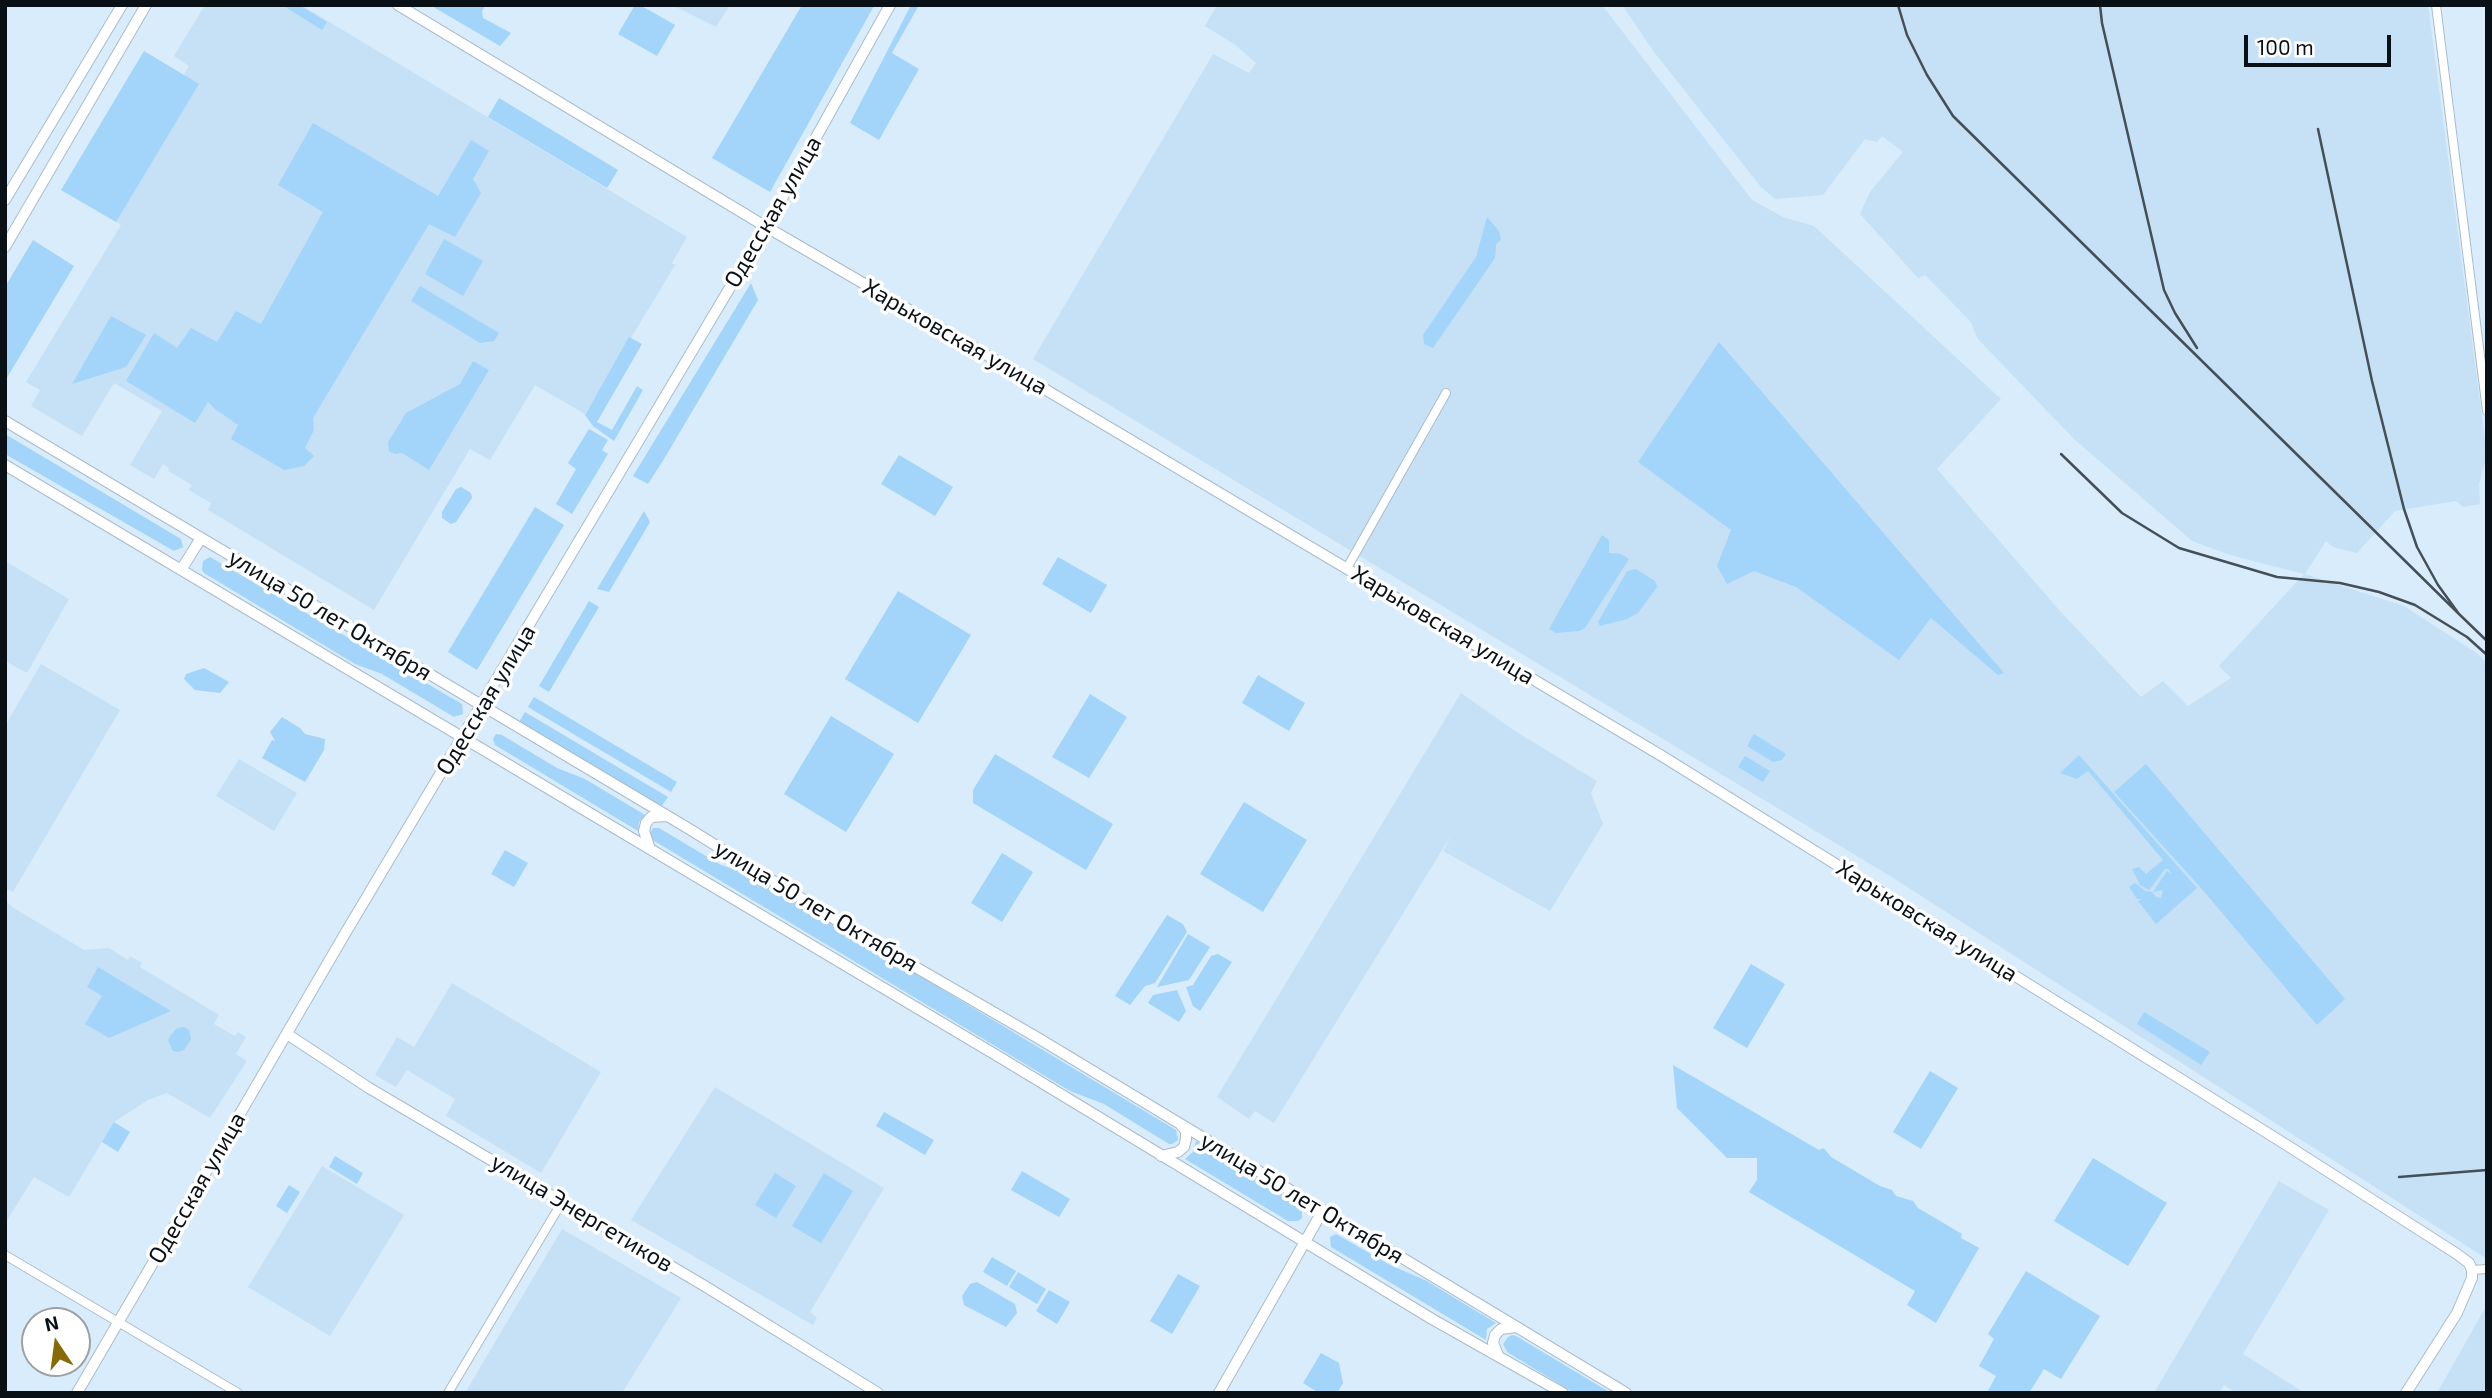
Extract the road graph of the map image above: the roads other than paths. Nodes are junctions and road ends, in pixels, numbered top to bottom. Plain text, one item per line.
1 (122, 5) edge
2 (146, 5) edge
3 (398, 5) edge
4 (890, 5) edge
5 (2436, 5) edge
6 (5, 200) edge
7 (766, 227) junction
8 (5, 247) edge
9 (1446, 393) dead end
10 (2487, 411) edge
11 (5, 421) edge
12 (5, 465) edge
13 (201, 538) junction
14 (1347, 568) junction
15 (181, 570) junction
16 (483, 706) junction
17 (464, 737) junction
18 (666, 816) junction
19 (650, 849) junction
20 (287, 1034) junction
21 (1181, 1125) junction
22 (1161, 1156) junction
23 (562, 1202) junction
24 (1323, 1210) junction
25 (1304, 1241) junction
26 (5, 1255) edge
27 (2487, 1269) edge
28 (2472, 1270) junction
29 (118, 1323) junction
30 (1516, 1327) junction
31 (1498, 1355) junction
32 (76, 1393) edge
33 (238, 1393) edge
34 (448, 1393) edge
35 (878, 1393) edge
36 (1219, 1393) edge
37 (1563, 1393) edge
38 (1626, 1393) edge
39 (2406, 1393) edge

1 - 6 street
2 - 8 street
3 - 7 street, Харьковская улица
4 - 7 street, Одесская улица
5 - 10 street
7 - 14 street, Харьковская улица
7 - 16 street, Одесская улица
9 - 14 street
11 - 13 street, улица 50 лет Октября
12 - 15 street, улица 50 лет Октября
13 - 15 street
13 - 16 street, улица 50 лет Октября
14 - 28 street, Харьковская улица
15 - 17 street, улица 50 лет Октября
16 - 17 street, Одесская улица
16 - 18 street, улица 50 лет Октября
17 - 19 street, улица 50 лет Октября
17 - 20 street, Одесская улица
18 - 19 street
18 - 21 street, улица 50 лет Октября
19 - 22 street, улица 50 лет Октября
20 - 23 street, улица Энергетиков
20 - 29 street, Одесская улица
21 - 22 street
21 - 24 street, улица 50 лет Октября
22 - 25 street, улица 50 лет Октября
23 - 34 street
23 - 35 street, улица Энергетиков
24 - 25 street
24 - 30 street, улица 50 лет Октября
25 - 31 street, улица 50 лет Октября
25 - 36 street
26 - 29 street
27 - 28 street
28 - 39 street
29 - 32 street, Одесская улица
29 - 33 street
30 - 31 street
30 - 38 street, улица 50 лет Октября
31 - 37 street, улица 50 лет Октября

